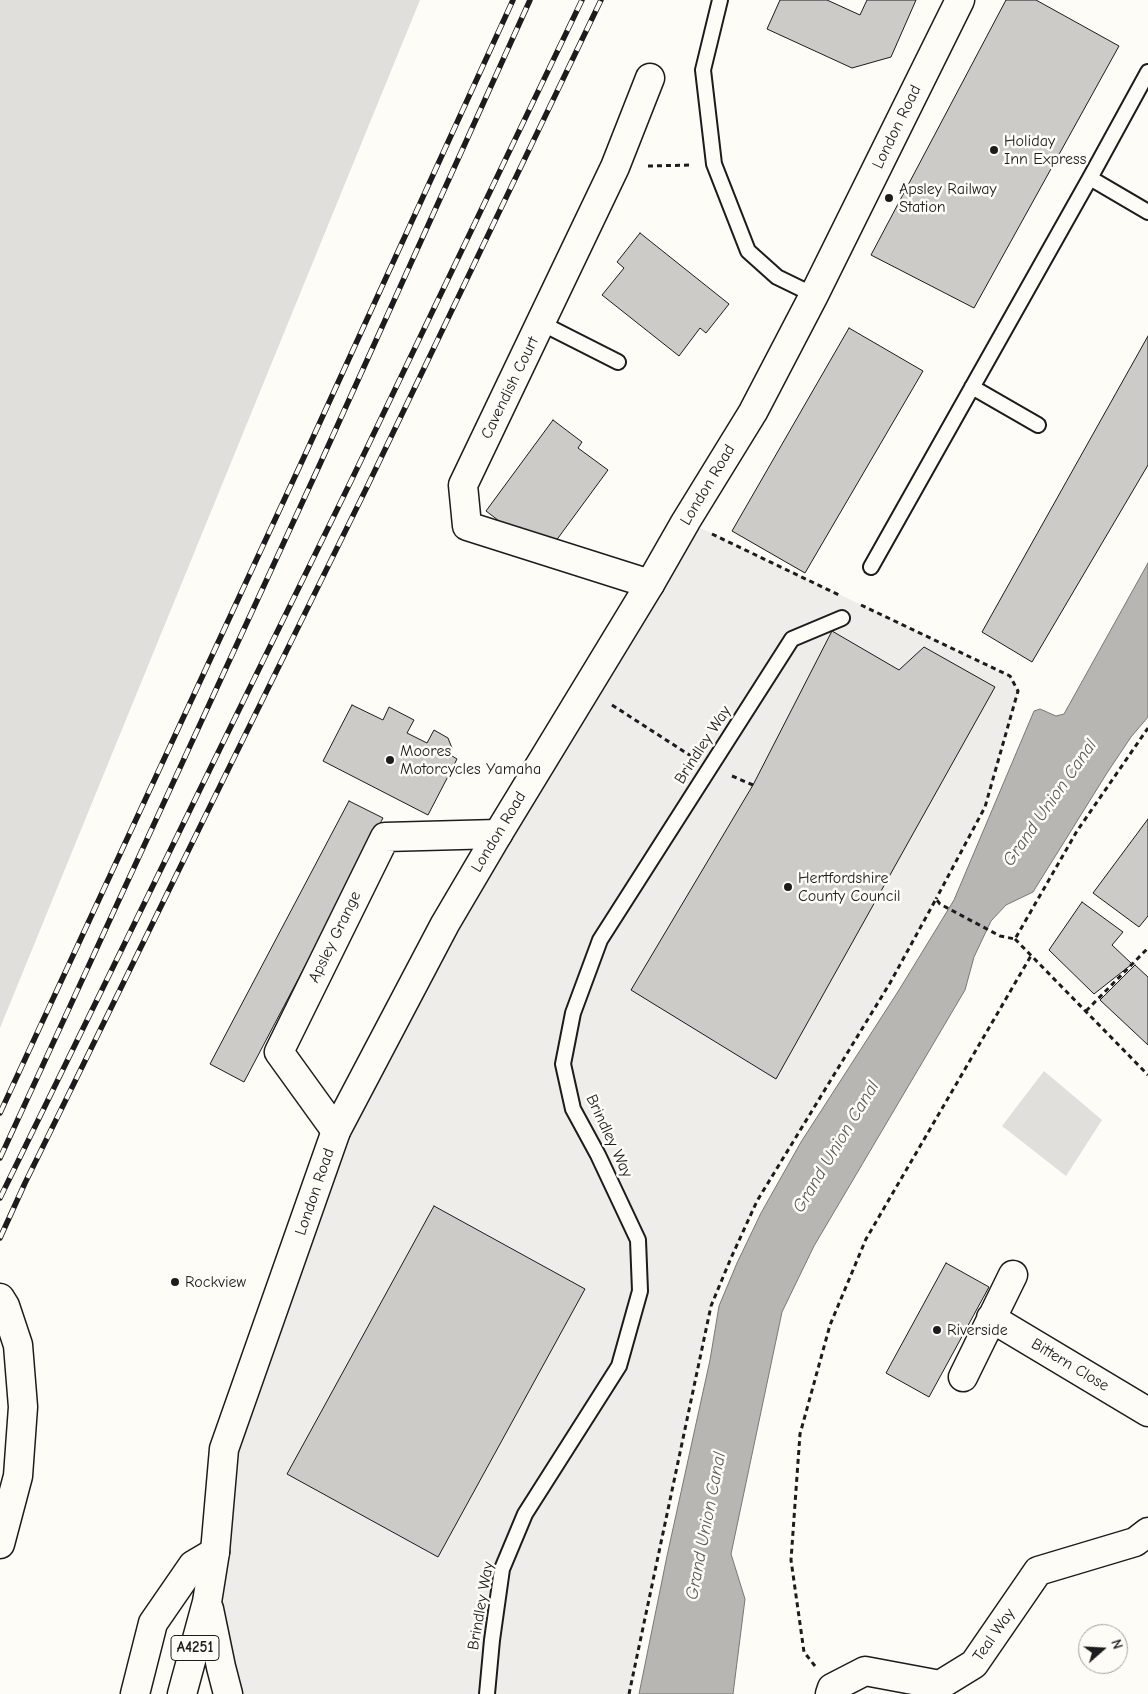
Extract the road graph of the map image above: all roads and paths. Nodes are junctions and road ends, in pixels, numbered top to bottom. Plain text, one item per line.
1 (720, 0) edge
2 (960, 0) edge
3 (1148, 72) edge
4 (650, 78) dead end
5 (714, 164) junction
6 (615, 167) junction
7 (1090, 178) junction
8 (1148, 212) edge
9 (814, 295) junction
10 (541, 323) junction
11 (618, 362) dead end
12 (972, 387) junction
13 (1038, 425) dead end
14 (686, 521) junction
15 (871, 567) dead end
16 (650, 584) junction
17 (848, 599) dead end
18 (857, 603) dead end
19 (842, 618) dead end
20 (586, 689) junction
21 (1148, 728) edge
22 (710, 768) junction
23 (753, 784) dead end
24 (498, 834) junction
25 (936, 899) junction
26 (1015, 939) junction
27 (1148, 948) edge
28 (1032, 954) junction
29 (1086, 1011) junction
30 (1148, 1075) edge
31 (336, 1131) junction
32 (1013, 1275) dead end
33 (3, 1302) edge
34 (991, 1318) junction
35 (963, 1377) dead end
36 (1148, 1412) edge
37 (1148, 1532) edge
38 (0, 1544) edge
39 (215, 1552) junction
40 (207, 1602) junction
41 (831, 1691) edge
42 (136, 1694) edge
43 (182, 1694) edge
44 (228, 1694) edge
45 (487, 1694) edge
46 (629, 1694) edge

1 - 5 lane
2 - 9 street, London Road / A4251
3 - 7 lane
4 - 6 street, Cavendish Court
5 - 6 path
5 - 9 lane
6 - 10 street, Cavendish Court
7 - 8 lane
7 - 12 lane
9 - 14 street, London Road / A4251
10 - 11 lane
10 - 16 street, Cavendish Court
12 - 13 lane
12 - 15 lane
14 - 16 street, London Road / A4251
14 - 17 path
16 - 20 street, London Road / A4251
18 - 25 path
19 - 22 lane, Brindley Way
20 - 22 path
20 - 24 street, London Road / A4251
21 - 26 path
22 - 23 path
22 - 45 lane, Brindley Way
24 - 31 street, London Road / A4251
24 - 31 street, Apsley Grange
25 - 26 path
25 - 46 path
26 - 28 path
27 - 29 path
28 - 29 path
28 - 41 path
29 - 30 path
31 - 39 street, London Road / A4251
32 - 34 street
33 - 38 street
34 - 35 street
34 - 36 street, Bittern Close
37 - 41 street, Teal Way
39 - 40 street, London Road / A4251
39 - 42 street
40 - 43 street, London Road / A4251
40 - 44 street, London Road / A4251

